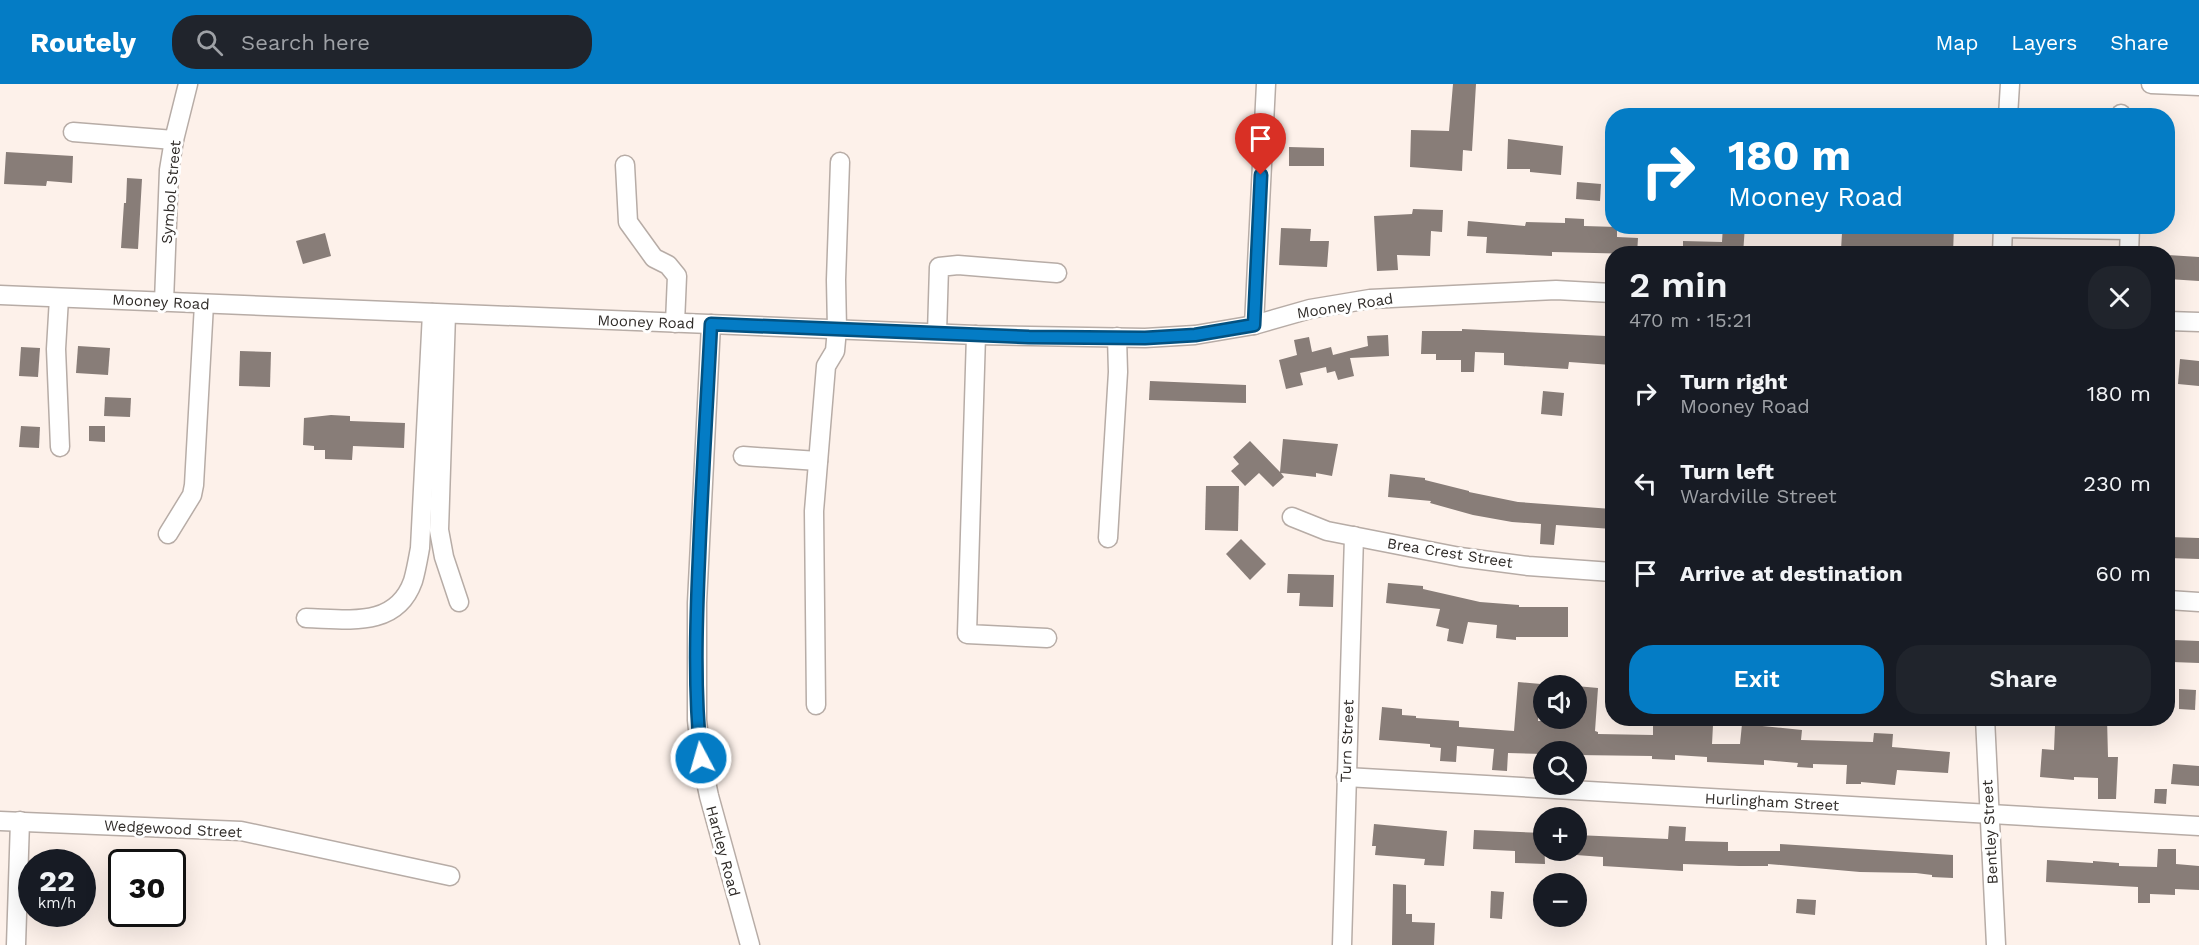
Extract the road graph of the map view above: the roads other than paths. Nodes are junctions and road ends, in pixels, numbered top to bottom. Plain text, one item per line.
1 (188, 84) edge
2 (1266, 84) edge
3 (2010, 84) edge
4 (2151, 84) edge
5 (2199, 86) edge
6 (2008, 108) edge
7 (72, 132) dead end
8 (174, 140) junction
9 (840, 162) dead end
10 (625, 165) dead end
11 (1057, 273) dead end
12 (1605, 293) edge
13 (0, 295) edge
14 (59, 298) junction
15 (164, 302) junction
16 (204, 304) junction
17 (439, 313) junction
18 (2175, 321) edge
19 (2199, 322) edge
20 (675, 323) junction
21 (711, 324) junction
22 (1254, 325) junction
23 (837, 329) junction
24 (937, 333) junction
25 (976, 335) junction
26 (1118, 338) junction
27 (60, 447) dead end
28 (743, 456) dead end
29 (818, 461) junction
30 (1292, 517) dead end
31 (168, 534) dead end
32 (1354, 536) junction
33 (1108, 538) dead end
34 (1605, 572) edge
35 (2175, 600) edge
36 (459, 602) dead end
37 (2199, 602) edge
38 (306, 618) dead end
39 (1047, 638) dead end
40 (816, 705) dead end
41 (1985, 726) edge
42 (1346, 777) junction
43 (1989, 815) junction
44 (0, 821) edge
45 (20, 821) junction
46 (2199, 826) edge
47 (450, 876) dead end
48 (16, 945) edge
49 (750, 945) edge
50 (1342, 945) edge
51 (1996, 945) edge

1 - 8 street, Symbol Street
2 - 22 street
3 - 6 street
4 - 5 street
7 - 8 street
8 - 15 street, Symbol Street
9 - 23 street
10 - 20 street
11 - 24 street
12 - 22 street, Mooney Road
13 - 14 street, Mooney Road
14 - 15 street, Mooney Road
14 - 27 street
15 - 16 street, Mooney Road
16 - 17 street, Mooney Road
16 - 31 street
17 - 20 street, Mooney Road
17 - 36 street
17 - 38 street
18 - 19 street
20 - 21 street, Mooney Road
21 - 23 street, Mooney Road
21 - 49 street, Hartley Road
22 - 26 street, Mooney Road
23 - 24 street, Mooney Road
23 - 29 street
24 - 25 street, Mooney Road
25 - 26 street, Mooney Road
25 - 39 street
26 - 33 street
28 - 29 street
29 - 40 street
30 - 32 street, Brea Crest Street
32 - 34 street, Brea Crest Street
32 - 42 street, Turn Street
35 - 37 street
41 - 43 street, Bentley Street
42 - 43 street, Hurlingham Street
42 - 50 street, Turn Street
43 - 46 street, Hurlingham Street
43 - 51 street, Bentley Street
44 - 45 street, Wedgewood Street
45 - 47 street, Wedgewood Street
45 - 48 street

